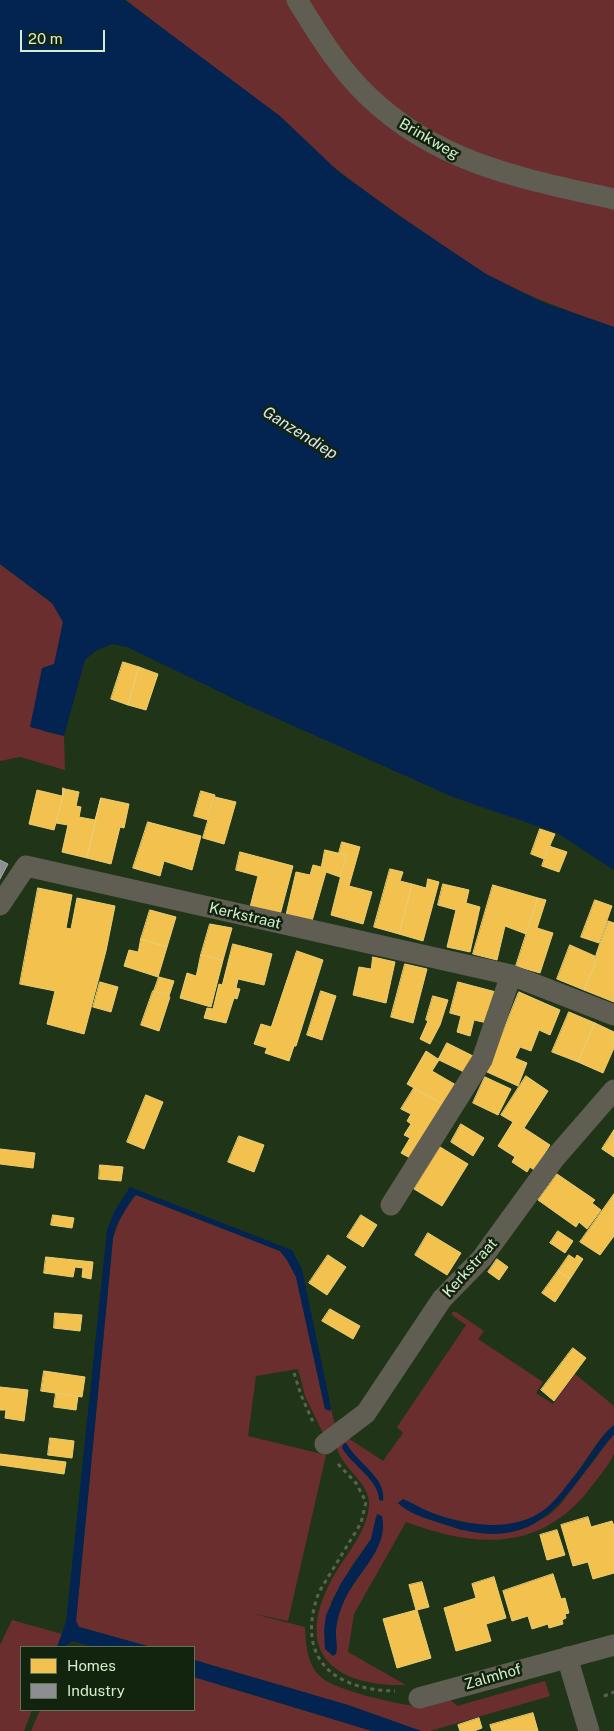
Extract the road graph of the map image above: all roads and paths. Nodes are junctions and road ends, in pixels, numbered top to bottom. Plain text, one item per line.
1 (297, 0) edge
2 (614, 199) edge
3 (0, 905) edge
4 (511, 975) junction
5 (614, 1015) edge
6 (614, 1090) edge
7 (391, 1205) dead end
8 (294, 1373) dead end
9 (325, 1444) junction
10 (614, 1645) edge
11 (567, 1657) junction
12 (419, 1698) joint
13 (590, 1731) edge

1 - 2 street, Brinkweg
3 - 4 street, Kerkstraat
4 - 5 street, Kerkstraat
4 - 7 street
6 - 9 street, Kerkstraat
8 - 9 path
9 - 12 path
10 - 11 street, Zalmhof
11 - 12 street, Zalmhof
11 - 13 street

